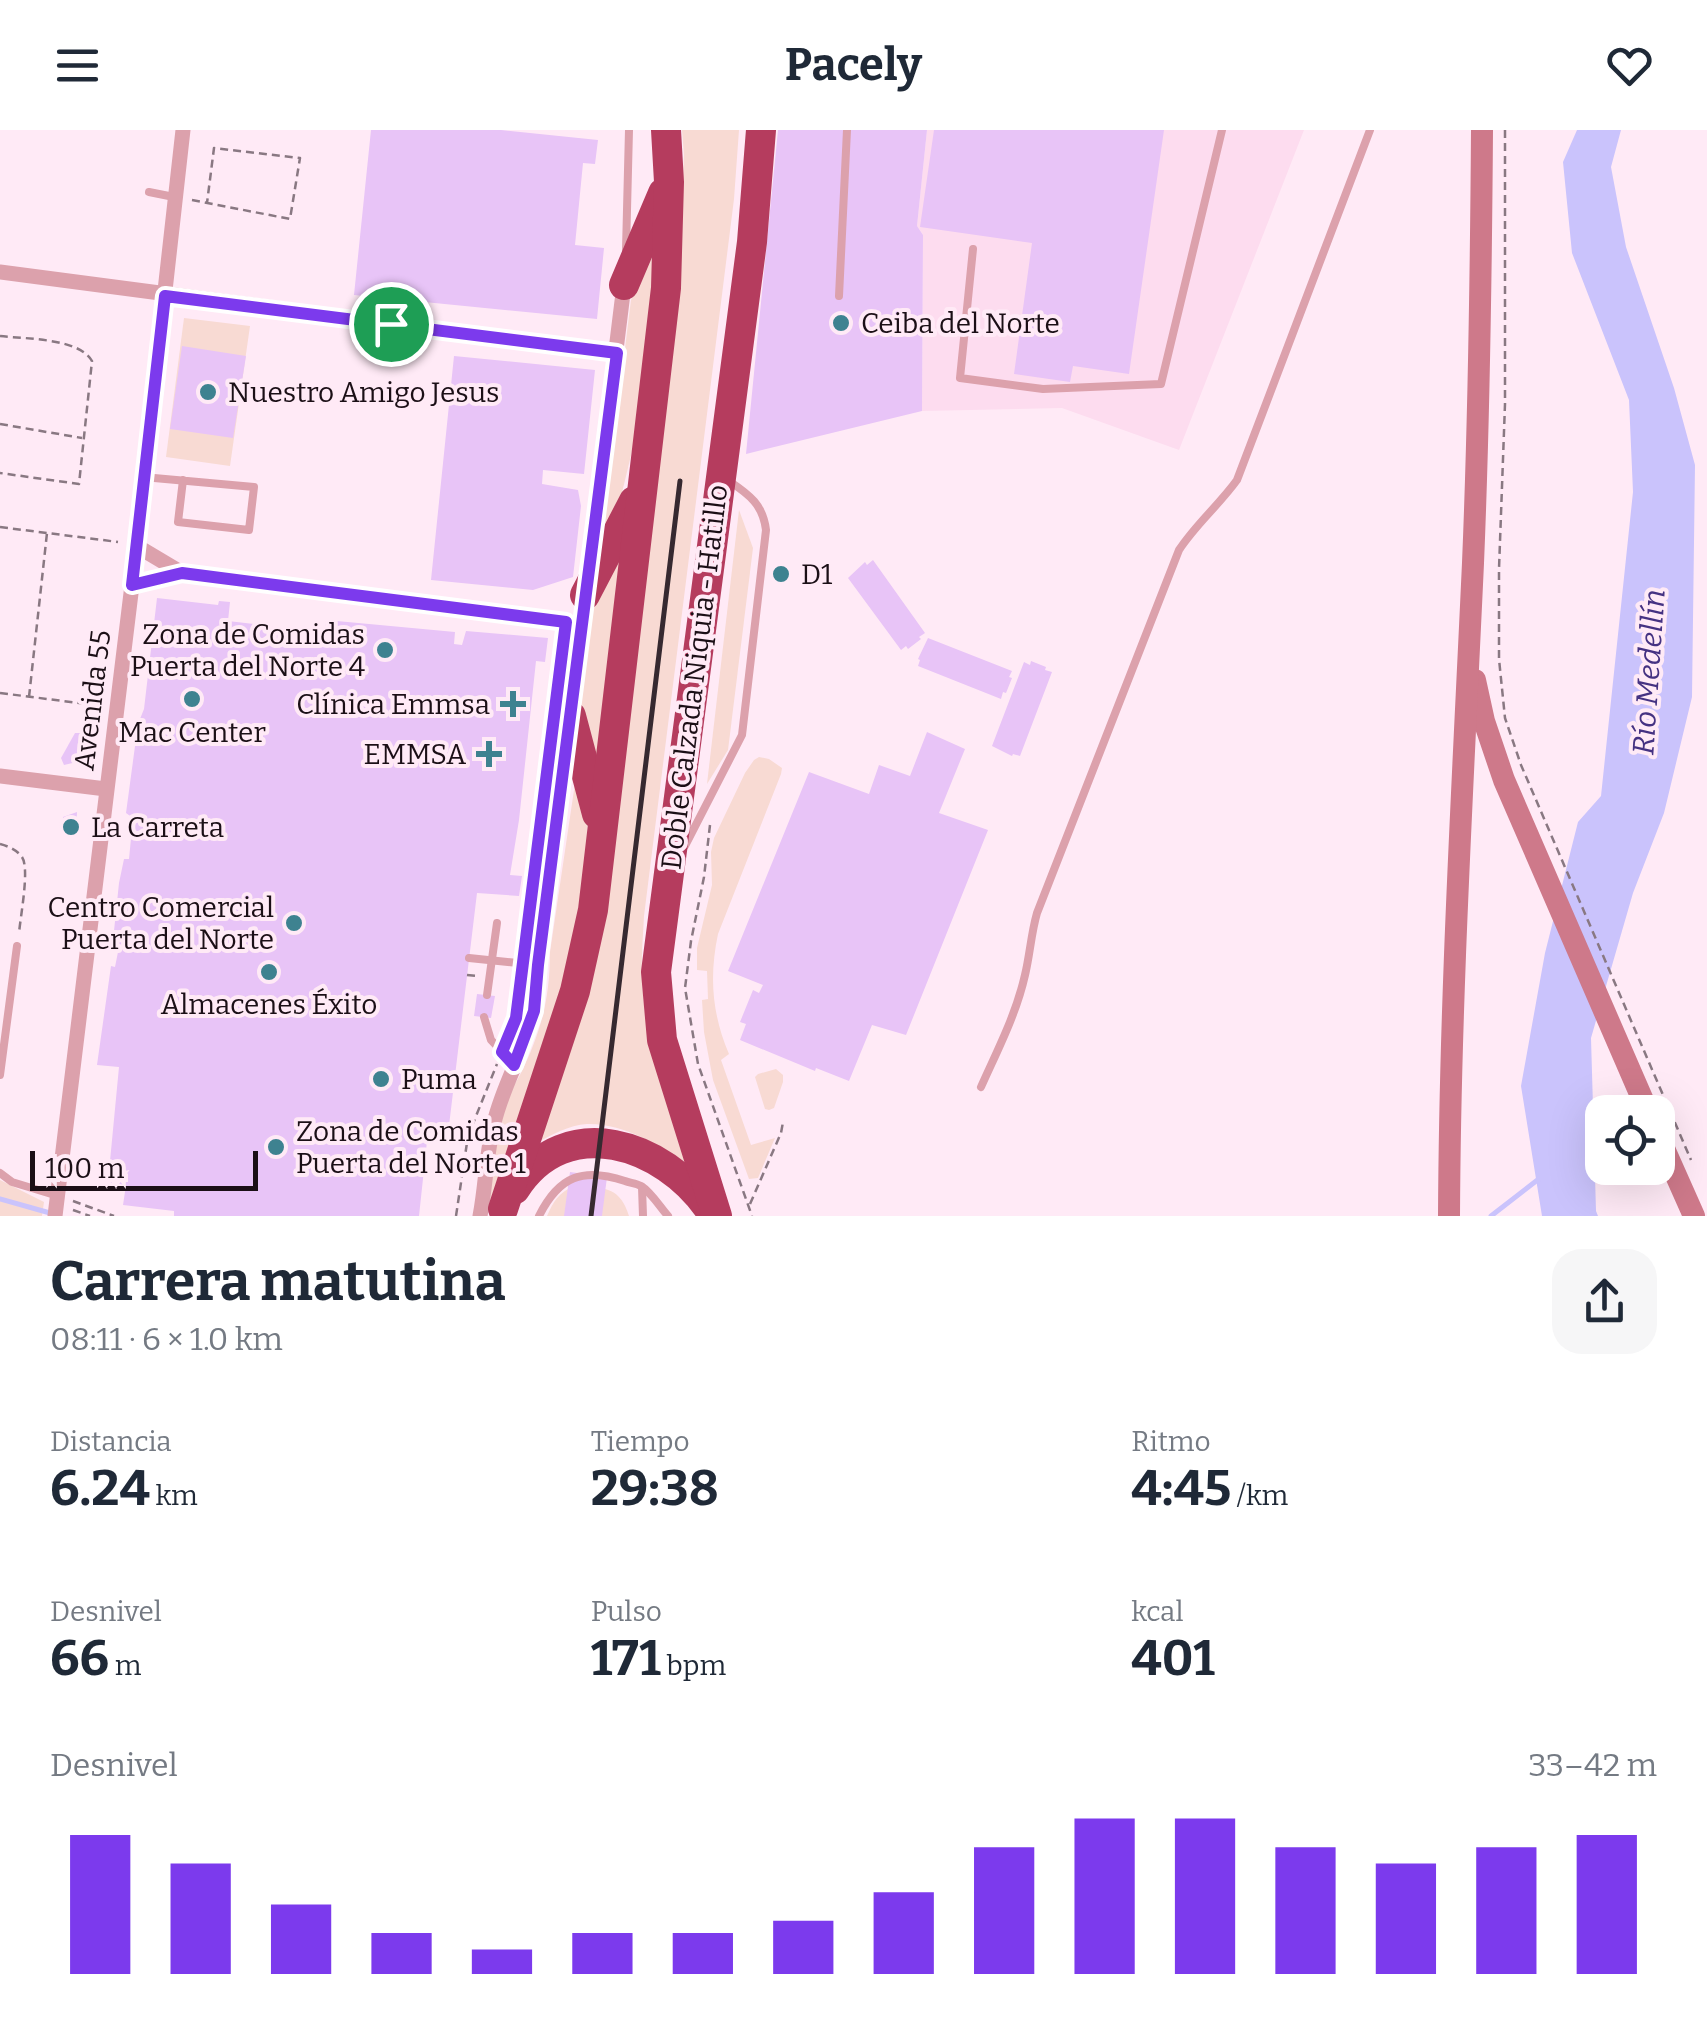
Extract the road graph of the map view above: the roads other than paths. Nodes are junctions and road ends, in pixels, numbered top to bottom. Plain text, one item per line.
1 (183, 130) edge
2 (629, 130) edge
3 (666, 130) edge
4 (760, 130) edge
5 (847, 130) edge
6 (1222, 130) edge
7 (1370, 130) edge
8 (1482, 130) edge
9 (669, 182) junction
10 (149, 192) dead end
11 (174, 197) junction
12 (973, 250) dead end
13 (0, 272) edge
14 (624, 285) junction
15 (165, 296) junction
16 (838, 296) dead end
17 (617, 353) junction
18 (720, 474) junction
19 (143, 476) junction
20 (183, 480) junction
21 (642, 485) junction
22 (136, 544) junction
23 (182, 573) junction
24 (132, 585) junction
25 (584, 610) junction
26 (1468, 648) junction
27 (570, 716) junction
28 (0, 776) edge
29 (106, 789) junction
30 (602, 834) junction
31 (664, 897) junction
32 (497, 923) dead end
33 (18, 946) road end
34 (469, 958) dead end
35 (492, 960) junction
36 (530, 964) junction
37 (487, 995) dead end
38 (484, 1017) dead end
39 (514, 1065) junction
40 (0, 1076) edge
41 (981, 1087) dead end
42 (1641, 1095) edge
43 (0, 1173) edge
44 (1675, 1173) edge
45 (642, 1186) junction
46 (60, 1206) edge
47 (495, 1213) edge
48 (539, 1216) edge
49 (643, 1216) edge
50 (668, 1216) edge
51 (715, 1216) edge
52 (1449, 1216) edge
53 (1694, 1216) edge

1 - 11 street, Avenida 55
2 - 14 lane
3 - 9 highway
4 - 18 highway, Doble Calzada Niquia - Hatillo
5 - 16 lane
6 - 12 lane
7 - 41 lane
8 - 26 main road
9 - 14 highway
9 - 21 highway
10 - 11 lane
11 - 15 street, Avenida 55
13 - 15 street
14 - 17 street
15 - 17 street
15 - 19 street, Avenida 55
17 - 25 street
18 - 31 highway, Doble Calzada Niquia - Hatillo
18 - 31 lane
19 - 20 lane
19 - 22 street, Avenida 55
20 - 20 lane
21 - 25 highway
21 - 30 highway
22 - 23 street
22 - 24 street, Avenida 55
23 - 24 street
23 - 25 street
24 - 29 street, Avenida 55
25 - 27 street
26 - 42 main road
26 - 52 main road
27 - 30 highway
27 - 36 street
28 - 29 street
29 - 46 street, Avenida 55
30 - 47 highway
31 - 51 highway, Doble Calzada Niquia - Hatillo
32 - 35 lane
33 - 40 lane
34 - 35 lane
35 - 36 lane
35 - 37 lane
36 - 39 street
38 - 39 lane
39 - 47 street
43 - 46 lane
44 - 53 main road
45 - 48 lane
45 - 49 lane
45 - 50 lane
47 - 51 highway

